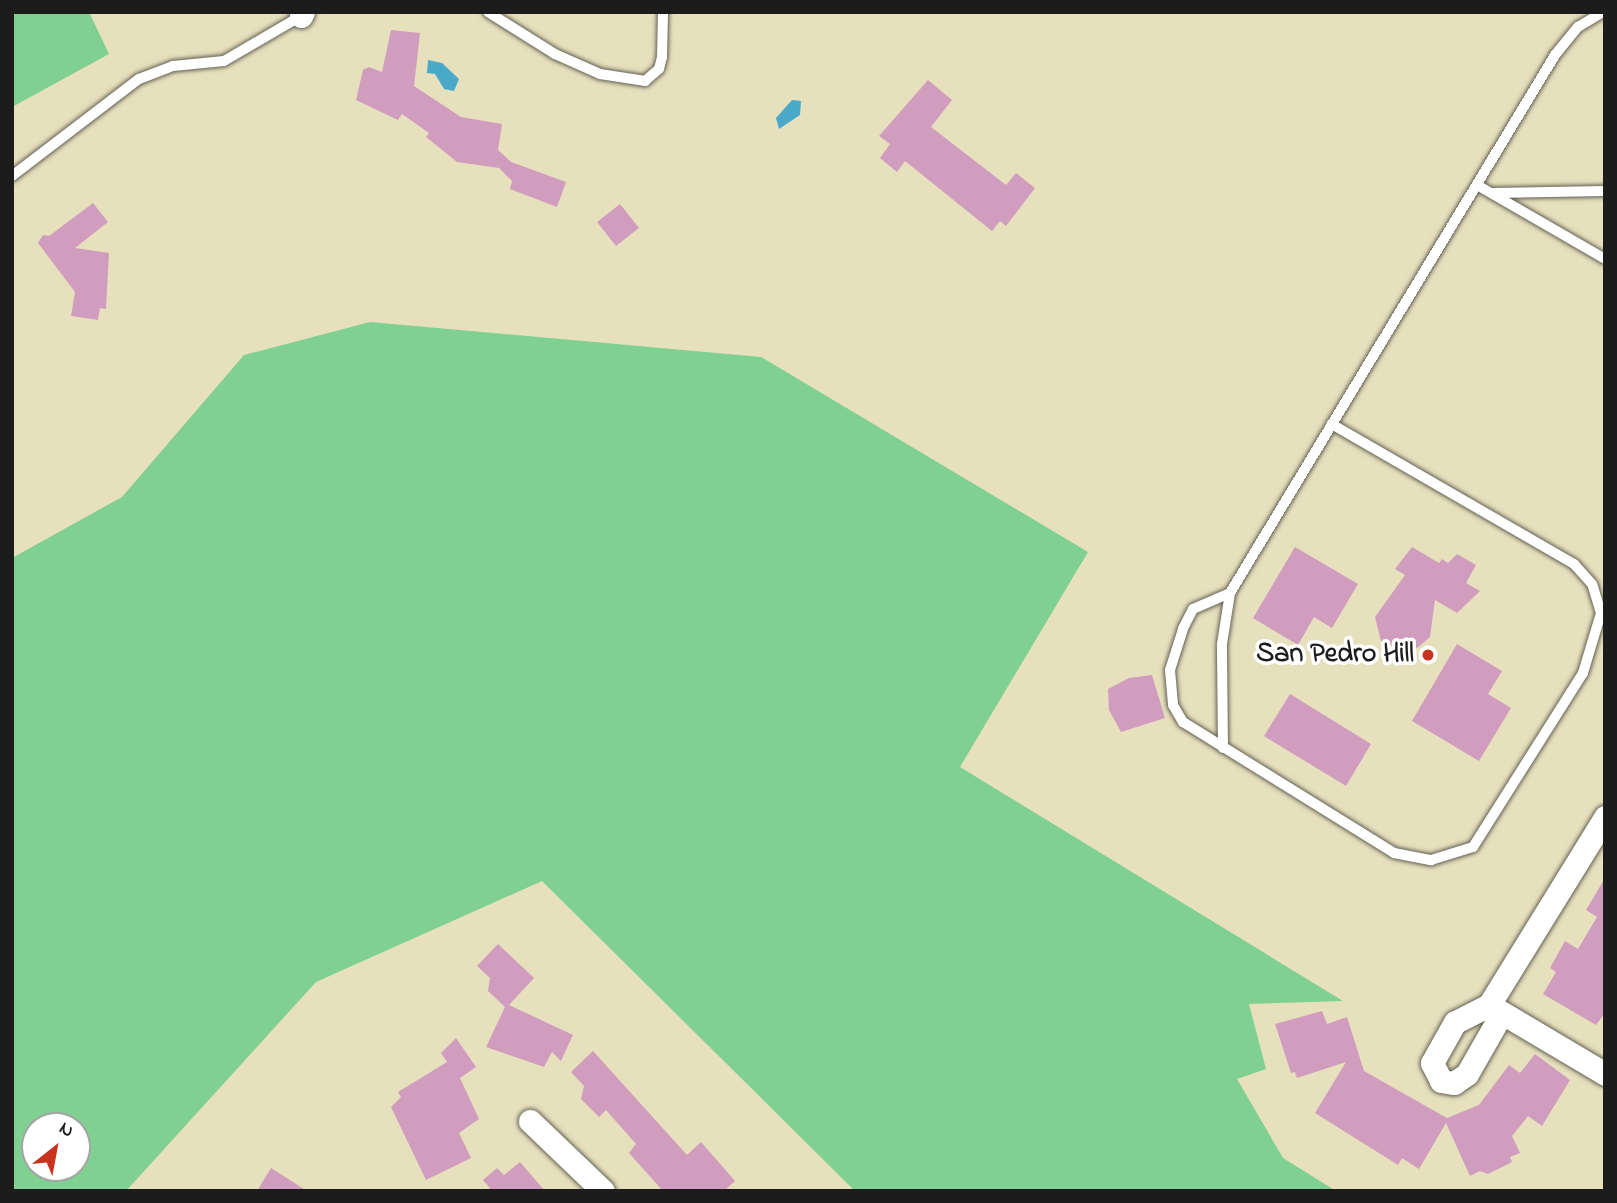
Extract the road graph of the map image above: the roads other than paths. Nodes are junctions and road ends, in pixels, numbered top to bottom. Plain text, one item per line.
1 (488, 12) edge
2 (663, 12) edge
3 (1603, 12) edge
4 (302, 14) edge
5 (12, 176) edge
6 (1477, 185) junction
7 (1605, 191) edge
8 (1490, 193) junction
9 (1605, 259) edge
10 (1332, 424) junction
11 (1230, 593) junction
12 (1223, 748) junction
13 (1605, 817) edge
14 (1605, 1074) edge
15 (530, 1121) dead end
16 (603, 1191) edge

1 - 2 lane
3 - 6 lane
4 - 5 lane
6 - 8 lane
6 - 10 lane
7 - 8 lane
8 - 9 lane
10 - 11 lane
10 - 12 lane
11 - 12 lane
11 - 12 lane
13 - 14 street
15 - 16 street

